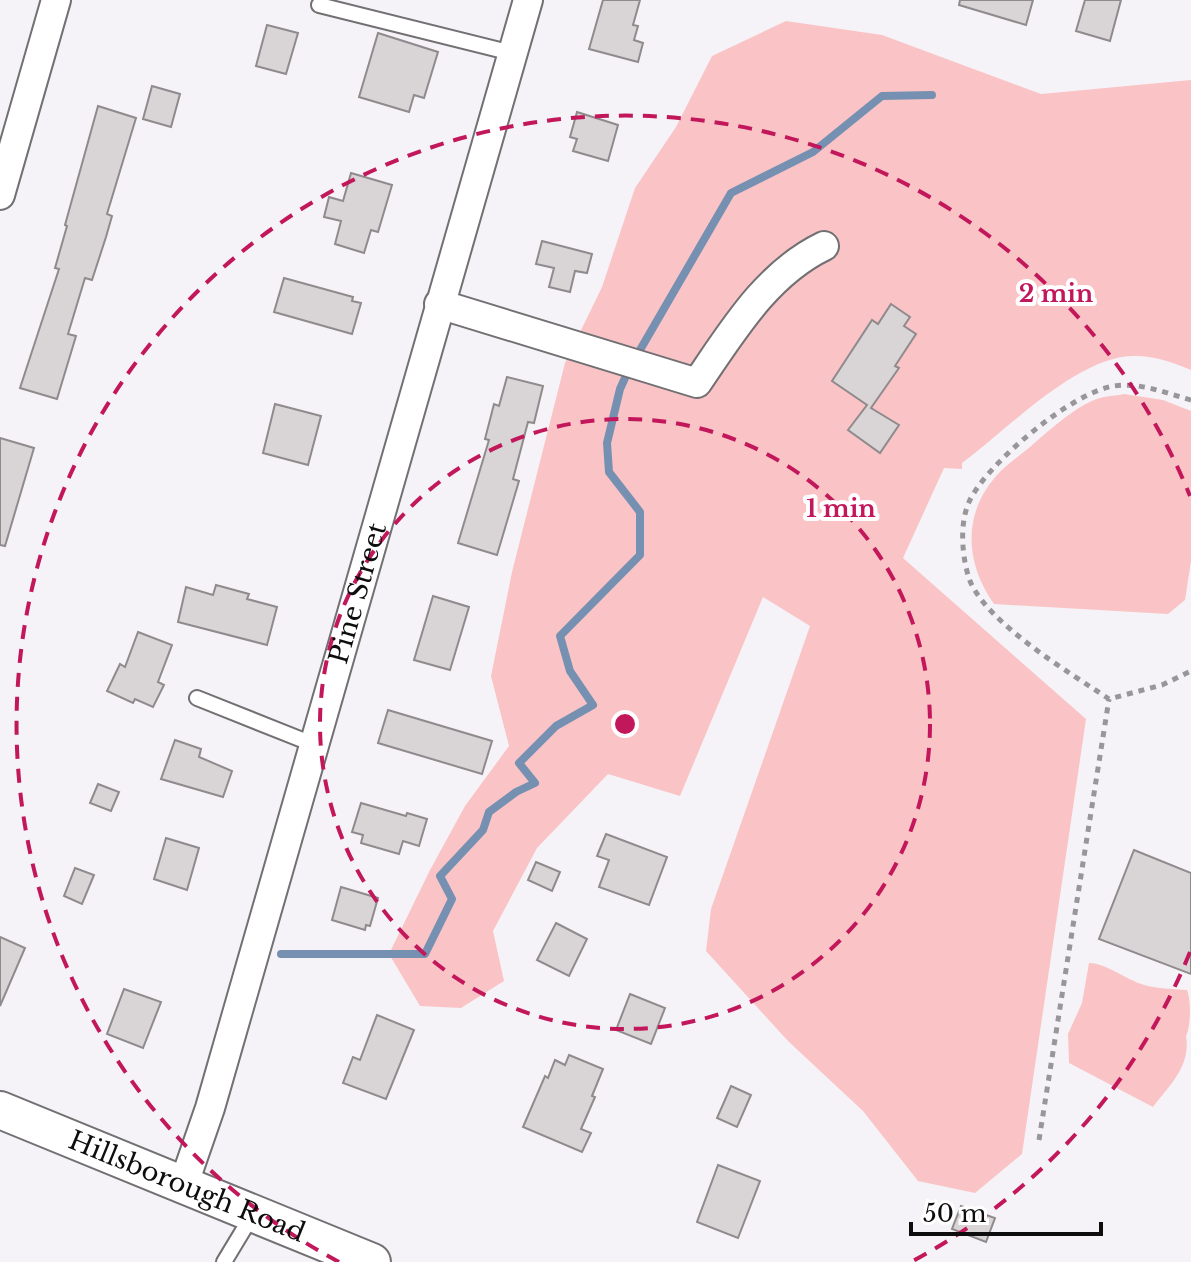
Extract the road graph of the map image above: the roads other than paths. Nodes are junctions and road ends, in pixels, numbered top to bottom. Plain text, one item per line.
1 (56, 0) edge
2 (528, 0) edge
3 (319, 5) dead end
4 (512, 53) junction
5 (0, 195) edge
6 (824, 246) dead end
7 (439, 304) junction
8 (197, 698) dead end
9 (315, 745) junction
10 (0, 1110) edge
11 (183, 1186) junction
12 (253, 1214) junction
13 (224, 1262) edge
14 (372, 1262) edge

1 - 5 street
2 - 4 street, Pine Street
3 - 4 lane
4 - 7 street, Pine Street
6 - 7 street
7 - 9 street, Pine Street
8 - 9 lane
9 - 11 street, Pine Street
10 - 11 street, Hillsborough Road
11 - 12 street, Hillsborough Road
12 - 13 lane
12 - 14 street, Hillsborough Road

